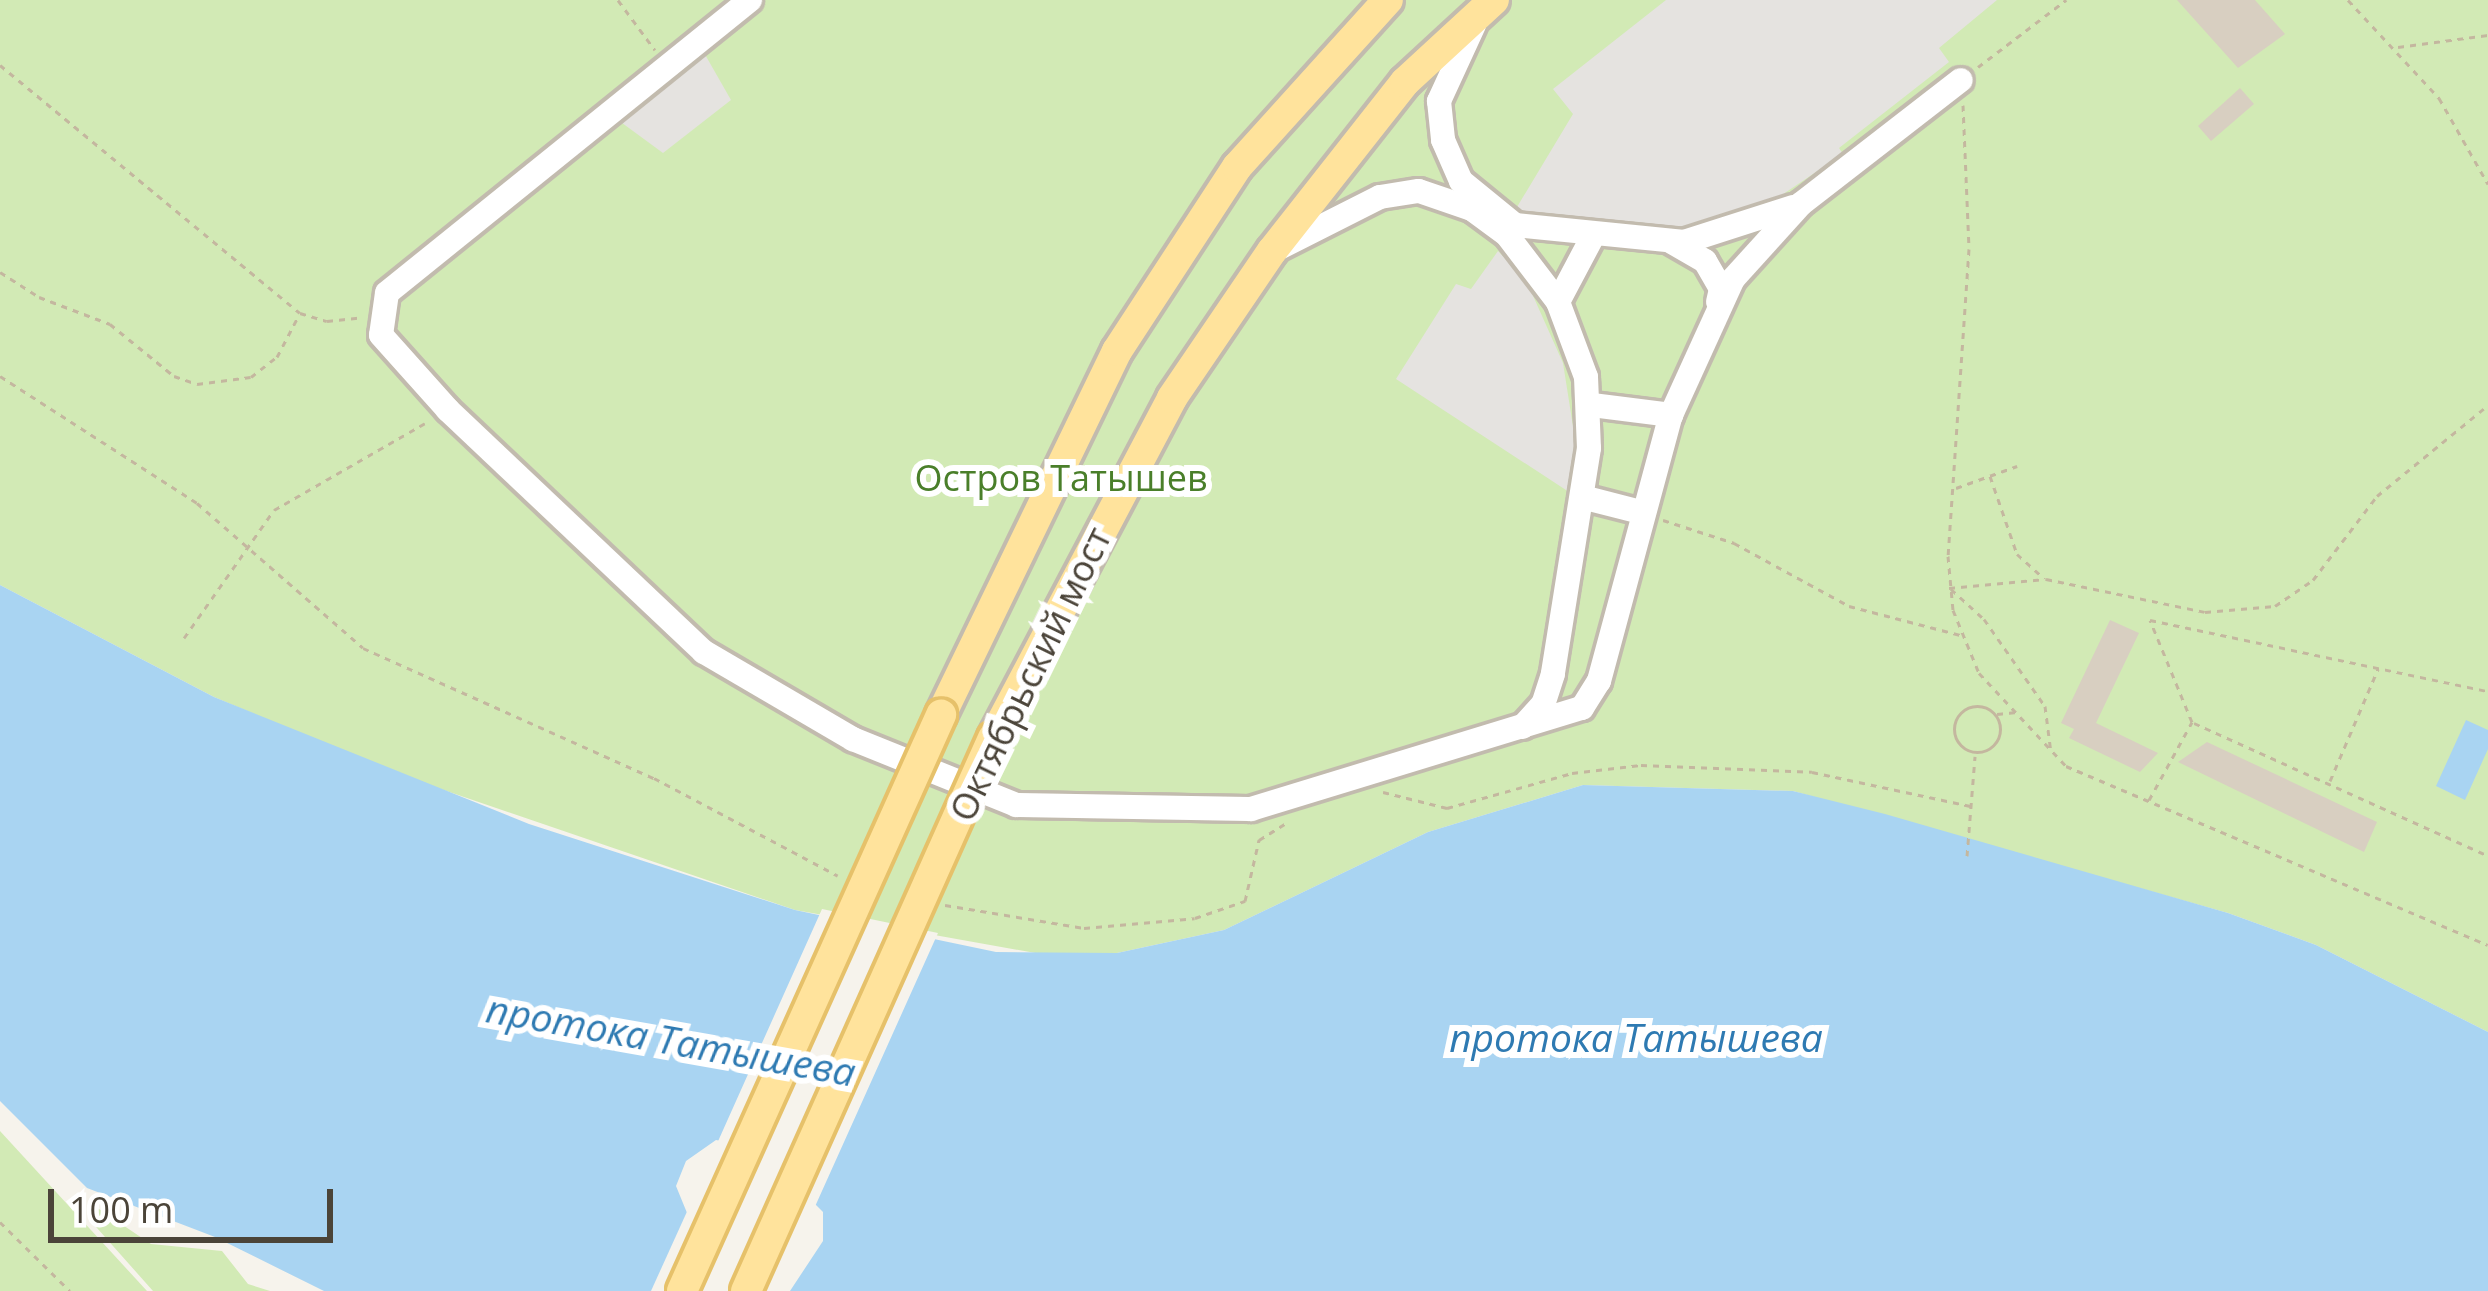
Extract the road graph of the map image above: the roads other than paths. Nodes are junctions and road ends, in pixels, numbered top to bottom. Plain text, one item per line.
1 (750, 0) edge
2 (1388, 0) edge
3 (1487, 6) edge
4 (1961, 80) road end
5 (1801, 204) junction
6 (1593, 236) junction
7 (1672, 242) junction
8 (1272, 251) junction
9 (1558, 302) junction
10 (1718, 304) junction
11 (1592, 406) junction
12 (1671, 415) junction
13 (1582, 497) junction
14 (1641, 512) junction
15 (1516, 732) junction
16 (682, 1291) edge
17 (746, 1291) edge

1 - 15 lane
2 - 16 main road, Октябрьский мост, bridge
3 - 6 lane
3 - 8 main road, Октябрьский мост
4 - 5 lane
5 - 7 lane
5 - 10 lane
6 - 7 lane
6 - 9 lane
7 - 10 lane
8 - 9 lane
8 - 17 main road, Октябрьский мост, bridge
9 - 11 lane
10 - 12 lane
11 - 12 lane
11 - 13 lane
12 - 14 lane
13 - 14 lane
13 - 15 lane
14 - 15 lane

